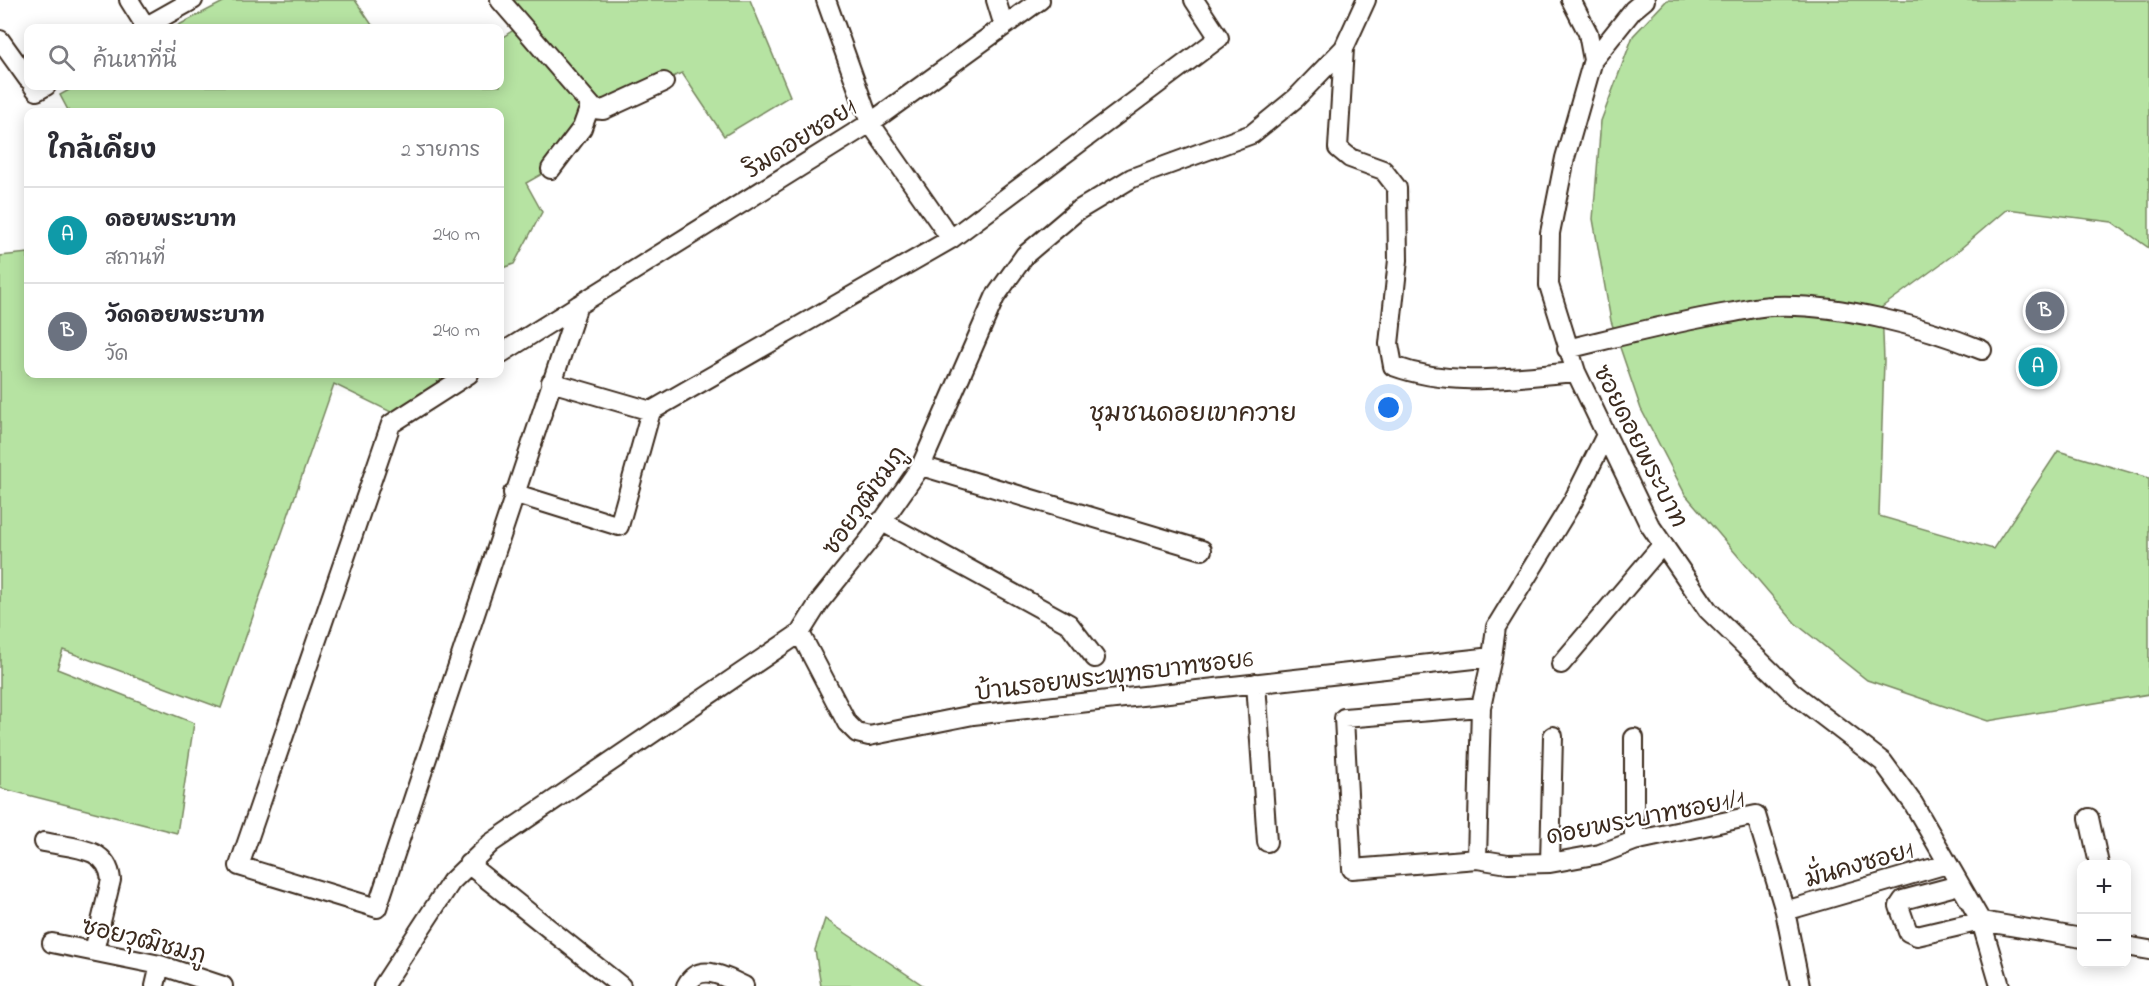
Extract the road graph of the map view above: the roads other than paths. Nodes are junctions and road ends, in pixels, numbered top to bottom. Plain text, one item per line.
1 (129, 0) edge
2 (193, 0) edge
3 (500, 0) edge
4 (826, 0) edge
5 (996, 0) edge
6 (1040, 0) edge
7 (1194, 0) edge
8 (1366, 0) edge
9 (1571, 0) edge
10 (1645, 0) edge
11 (143, 24) edge
12 (152, 24) edge
13 (1004, 26) junction
14 (0, 40) edge
15 (1344, 48) junction
16 (1593, 60) junction
17 (24, 70) edge
18 (664, 82) dead end
19 (590, 106) junction
20 (870, 123) junction
21 (551, 169) dead end
22 (951, 239) junction
23 (578, 305) junction
24 (1567, 349) junction
25 (1982, 350) dead end
26 (504, 351) edge
27 (1576, 372) junction
28 (463, 378) edge
29 (551, 382) junction
30 (651, 411) junction
31 (1606, 435) junction
32 (921, 466) junction
33 (513, 493) junction
34 (881, 521) junction
35 (1663, 544) junction
36 (1202, 550) dead end
37 (800, 633) junction
38 (1492, 657) junction
39 (1095, 658) dead end
40 (1561, 664) dead end
41 (1256, 683) junction
42 (1481, 707) junction
43 (1553, 736) dead end
44 (1634, 738) dead end
45 (2089, 818) dead end
46 (1634, 841) junction
47 (44, 842) dead end
48 (1267, 842) dead end
49 (1478, 859) junction
50 (2098, 860) edge
51 (1550, 862) junction
52 (468, 864) junction
53 (1947, 864) junction
54 (1959, 885) junction
55 (1785, 911) junction
56 (1981, 921) junction
57 (2077, 938) edge
58 (52, 943) dead end
59 (2131, 947) edge
60 (2149, 950) edge
61 (94, 951) junction
62 (160, 965) junction
63 (155, 986) edge
64 (223, 986) edge
65 (383, 986) edge
66 (621, 986) edge
67 (686, 986) edge
68 (744, 986) edge
69 (1800, 986) edge
70 (2000, 986) edge

1 - 11 street
2 - 12 street
3 - 19 street
4 - 20 street
5 - 13 street
6 - 13 street, ริมดอยซอย1
7 - 22 street
8 - 15 street, ซอยวุฒิชมภู
9 - 16 street, ซอยดอยพระบาท
10 - 16 street
13 - 20 street, ริมดอยซอย1
14 - 17 street
15 - 27 street
15 - 32 street, ซอยวุฒิชมภู
16 - 24 street, ซอยดอยพระบาท
18 - 19 street
19 - 21 street
20 - 22 street
20 - 23 street, ริมดอยซอย1
22 - 30 street
23 - 26 street, ริมดอยซอย1
23 - 29 street
24 - 25 street
24 - 27 street, ซอยดอยพระบาท
27 - 31 street, ซอยดอยพระบาท
28 - 33 street
29 - 30 street
29 - 33 street
30 - 33 street
31 - 35 street, ซอยดอยพระบาท
31 - 38 street
32 - 34 street, ซอยวุฒิชมภู
32 - 36 street
34 - 37 street, ซอยวุฒิชมภู
34 - 39 street
35 - 40 street
35 - 53 street, ซอยดอยพระบาท
37 - 41 street, บ้านรอยพระพุทธบาทซอย6
37 - 52 street, ซอยวุฒิชมภู
38 - 41 street, บ้านรอยพระพุทธบาทซอย6
38 - 42 street
41 - 48 street
42 - 49 street
42 - 49 street, ดอยพระบาทซอย1/1
43 - 51 street
44 - 46 street
45 - 50 street
46 - 51 street, ดอยพระบาทซอย1/1
46 - 55 street, ดอยพระบาทซอย1/1
47 - 61 street
49 - 51 street, ดอยพระบาทซอย1/1
52 - 65 street, ซอยวุฒิชมภู
52 - 66 street
53 - 54 street, ซอยดอยพระบาท
53 - 55 street, มั่นคงซอย1
54 - 56 street, ซอยดอยพระบาท
54 - 56 street
55 - 69 street, ดอยพระบาทซอย1/1
56 - 57 street
56 - 70 street, ซอยดอยพระบาท
58 - 61 street, ซอยวุฒิชมภู
59 - 60 street
61 - 62 street, ซอยวุฒิชมภู
62 - 63 street
62 - 64 street, ซอยวุฒิชมภู
67 - 68 street

